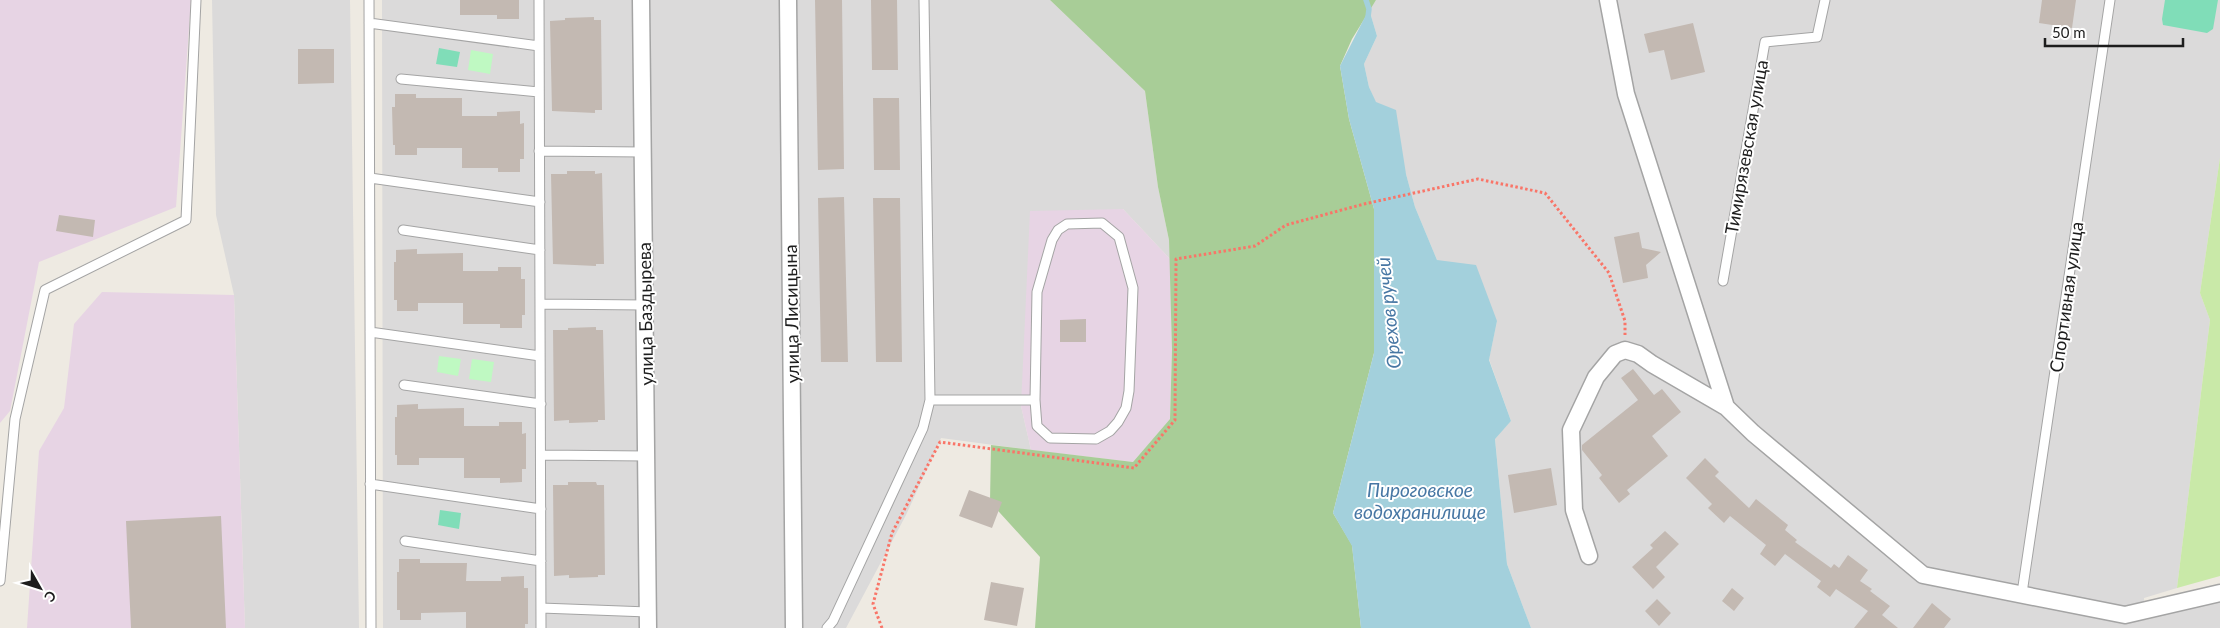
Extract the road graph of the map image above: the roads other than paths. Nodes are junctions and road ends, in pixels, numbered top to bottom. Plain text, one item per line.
1 (196, 0) edge
2 (369, 0) edge
3 (539, 0) edge
4 (642, 0) edge
5 (788, 0) edge
6 (924, 0) edge
7 (1608, 0) edge
8 (1824, 0) edge
9 (2110, 0) edge
10 (369, 23) junction
11 (539, 46) junction
12 (402, 79) dead end
13 (539, 92) junction
14 (539, 151) junction
15 (643, 152) junction
16 (370, 178) junction
17 (540, 202) junction
18 (403, 230) dead end
19 (540, 250) junction
20 (1723, 281) dead end
21 (540, 304) junction
22 (645, 305) junction
23 (370, 332) junction
24 (540, 356) junction
25 (404, 385) dead end
26 (930, 400) junction
27 (1035, 400) junction
28 (540, 404) junction
29 (1726, 407) junction
30 (541, 455) junction
31 (646, 456) junction
32 (370, 484) junction
33 (541, 508) junction
34 (405, 542) dead end
35 (1589, 556) dead end
36 (541, 561) junction
37 (0, 581) edge
38 (2022, 593) junction
39 (2220, 593) edge
40 (541, 608) junction
41 (648, 620) edge
42 (2122, 621) edge
43 (371, 628) edge
44 (542, 628) edge
45 (794, 628) edge
46 (827, 628) edge

1 - 37 lane
2 - 10 lane
3 - 11 lane
4 - 15 street, улица Баздырева
5 - 45 street, улица Лисицына
6 - 26 lane
7 - 29 street
8 - 20 lane, Тимирязевская улица
9 - 38 lane, Спортивная улица
10 - 11 lane
10 - 16 lane
11 - 13 lane
12 - 13 lane
13 - 14 lane
14 - 15 lane
14 - 17 lane
15 - 22 street, улица Баздырева
16 - 17 lane
16 - 23 lane
17 - 19 lane
18 - 19 lane
19 - 21 lane
21 - 22 lane
21 - 24 lane
22 - 31 street, улица Баздырева
23 - 24 lane
23 - 32 lane
24 - 28 lane
25 - 28 lane
26 - 27 lane
26 - 46 lane
27 - 27 lane
28 - 30 lane
29 - 35 street
29 - 38 street
30 - 31 lane
30 - 33 lane
31 - 41 street, улица Баздырева
32 - 33 lane
32 - 43 lane
33 - 36 lane
34 - 36 lane
36 - 40 lane
38 - 42 street
39 - 42 street
40 - 41 lane
40 - 44 lane

